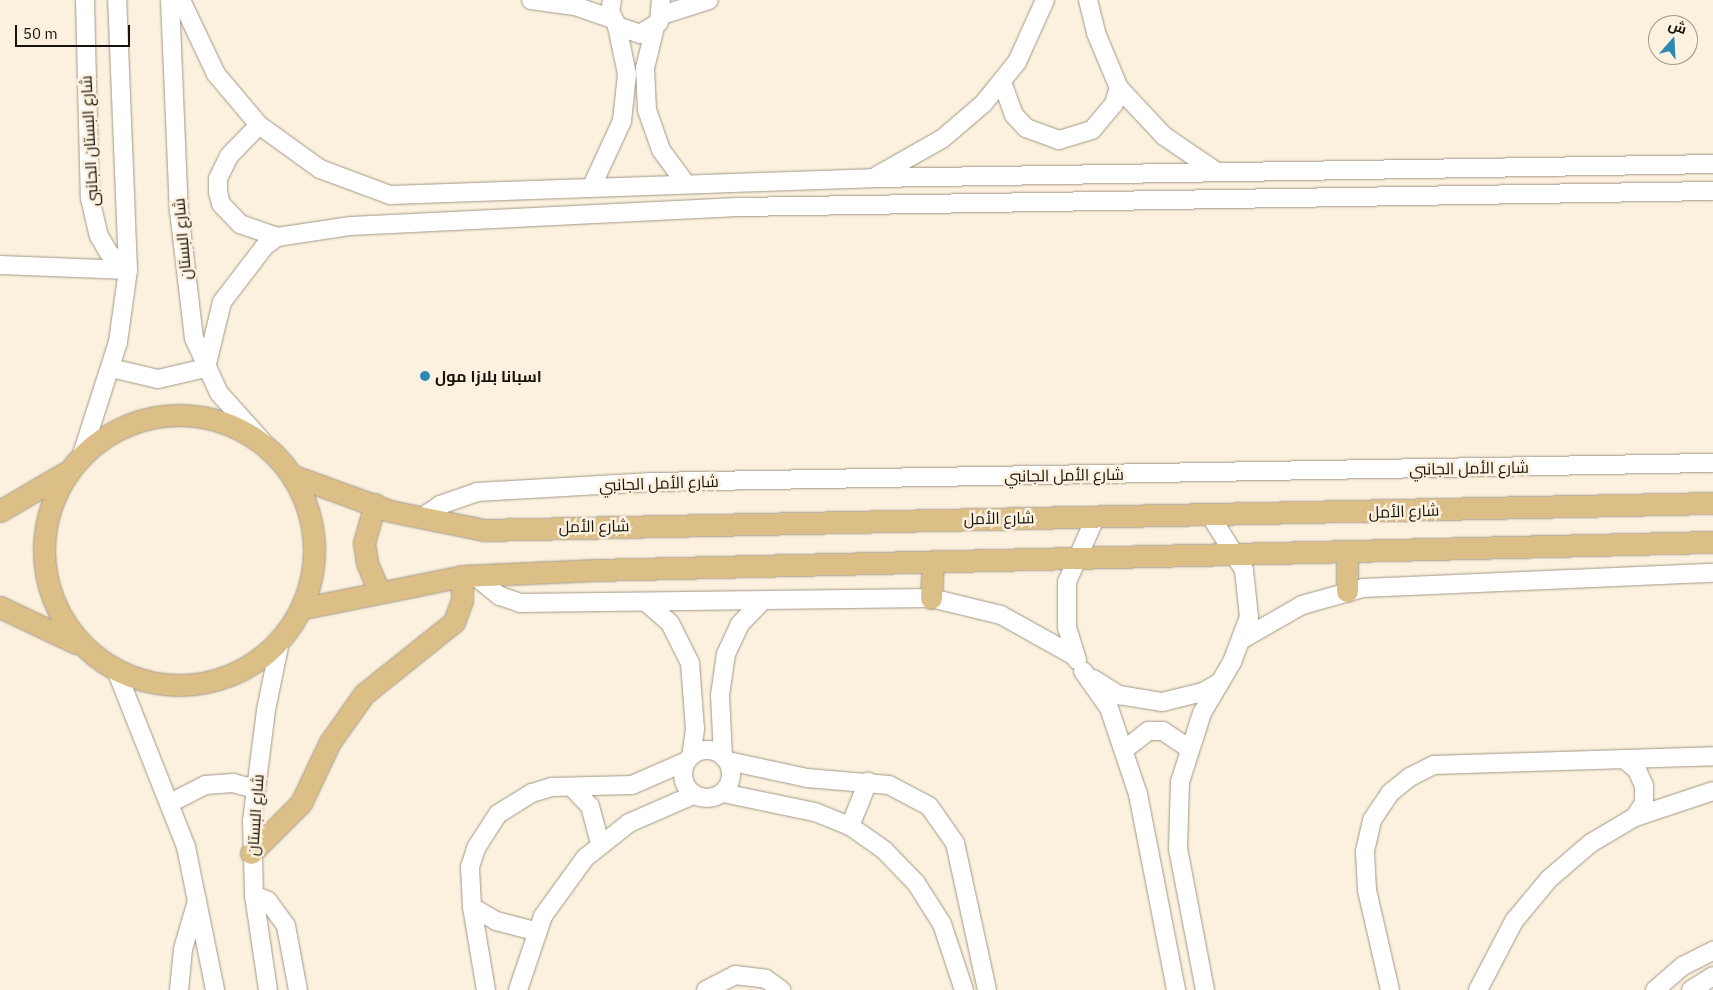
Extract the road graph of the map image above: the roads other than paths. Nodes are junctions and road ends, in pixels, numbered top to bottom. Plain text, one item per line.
1 (85, 0) edge
2 (117, 0) edge
3 (170, 0) edge
4 (181, 0) edge
5 (531, 0) edge
6 (612, 0) edge
7 (709, 0) edge
8 (1045, 0) edge
9 (1088, 0) edge
10 (659, 14) edge
11 (615, 23) junction
12 (1002, 82) junction
13 (1119, 88) junction
14 (259, 125) junction
15 (1713, 148) edge
16 (1706, 164) edge
17 (1385, 170) junction
18 (1218, 172) junction
19 (872, 178) junction
20 (686, 184) junction
21 (592, 186) junction
22 (1713, 191) edge
23 (1385, 196) junction
24 (277, 237) junction
25 (0, 265) edge
26 (128, 270) junction
27 (111, 368) junction
28 (206, 368) junction
29 (272, 452) junction
30 (82, 454) junction
31 (1713, 463) edge
32 (68, 472) junction
33 (294, 476) junction
34 (1713, 503) edge
35 (375, 504) junction
36 (0, 511) edge
37 (1210, 515) junction
38 (1096, 516) junction
39 (421, 518) junction
40 (1713, 542) edge
41 (1347, 553) junction
42 (1238, 556) junction
43 (1074, 559) junction
44 (933, 561) junction
45 (1713, 573) edge
46 (469, 576) junction
47 (379, 591) junction
48 (1347, 591) junction
49 (930, 598) junction
50 (763, 600) junction
51 (647, 603) junction
52 (0, 607) edge
53 (304, 608) junction
54 (1241, 640) junction
55 (280, 642) junction
56 (89, 651) junction
57 (1079, 664) junction
58 (116, 670) junction
59 (1222, 681) junction
60 (1188, 748) junction
61 (1124, 750) junction
62 (1713, 756) edge
63 (689, 758) junction
64 (725, 758) junction
65 (1624, 759) junction
66 (868, 782) junction
67 (572, 787) junction
68 (256, 789) junction
69 (1713, 791) edge
70 (722, 793) junction
71 (693, 795) junction
72 (172, 802) junction
73 (1635, 817) junction
74 (850, 826) junction
75 (600, 843) junction
76 (251, 853) junction
77 (254, 896) junction
78 (198, 898) junction
79 (472, 907) junction
80 (969, 910) junction
81 (942, 924) junction
82 (535, 930) junction
83 (1713, 951) edge
84 (1713, 976) edge
85 (180, 990) edge
86 (215, 990) edge
87 (268, 990) edge
88 (298, 990) edge
89 (486, 990) edge
90 (518, 990) edge
91 (706, 990) edge
92 (781, 990) edge
93 (964, 990) edge
94 (987, 990) edge
95 (1176, 990) edge
96 (1205, 990) edge
97 (1390, 990) edge
98 (1478, 990) edge
99 (1655, 990) edge
100 (1691, 990) edge

1 - 26 street, شارع البستان الجانبى
2 - 26 street
3 - 28 street, شارع البستان
4 - 14 street
5 - 11 street
6 - 11 street
7 - 10 street
8 - 12 street
9 - 13 street
10 - 11 street
10 - 20 street
11 - 21 street
12 - 13 street
12 - 19 street
13 - 18 street
14 - 21 street
14 - 24 street
15 - 16 street
16 - 17 street
17 - 18 street
17 - 23 street
18 - 19 street
19 - 20 street
20 - 21 street
22 - 23 street
23 - 24 street
24 - 28 street
25 - 26 street
26 - 27 street
27 - 28 street
27 - 30 street
28 - 29 street, شارع البستان
29 - 30 main road
29 - 33 main road
30 - 32 main road
31 - 39 street, شارع الأمل الجانبي
32 - 36 main road
32 - 56 main road
33 - 35 main road, شارع الأمل
33 - 53 main road
34 - 37 main road, شارع الأمل
35 - 39 main road, شارع الأمل
35 - 47 main road
37 - 38 main road, شارع الأمل
37 - 42 street
38 - 39 main road, شارع الأمل
38 - 43 street
40 - 41 main road
41 - 42 main road
41 - 48 main road
42 - 43 main road
42 - 54 street
43 - 44 main road
43 - 57 street
44 - 46 main road
44 - 49 main road
45 - 48 street
46 - 47 main road
46 - 51 street
46 - 76 main road
47 - 53 main road
48 - 54 street
49 - 50 street
49 - 57 street
50 - 51 street
50 - 64 street
51 - 63 street
52 - 56 main road
53 - 55 main road
54 - 59 street
55 - 58 main road
55 - 68 street, شارع البستان
56 - 58 main road
57 - 59 street
57 - 61 street
58 - 72 street
59 - 60 street
60 - 61 street
60 - 96 street
61 - 95 street
62 - 65 street
63 - 64 street
63 - 67 street
63 - 71 street
64 - 66 street
64 - 70 street
65 - 73 street
65 - 97 street
66 - 74 street
66 - 80 street
67 - 75 street
67 - 79 street
68 - 72 street
68 - 76 street, شارع البستان
69 - 73 street
70 - 71 street
70 - 74 street
71 - 75 street
72 - 78 street
73 - 98 street
74 - 81 street
75 - 82 street
76 - 77 street, شارع البستان
77 - 87 street, شارع البستان
77 - 88 street
78 - 85 street
78 - 86 street
79 - 82 street
79 - 89 street
80 - 81 street
80 - 94 street
81 - 93 street
82 - 90 street
83 - 99 street
84 - 100 street
91 - 92 street

